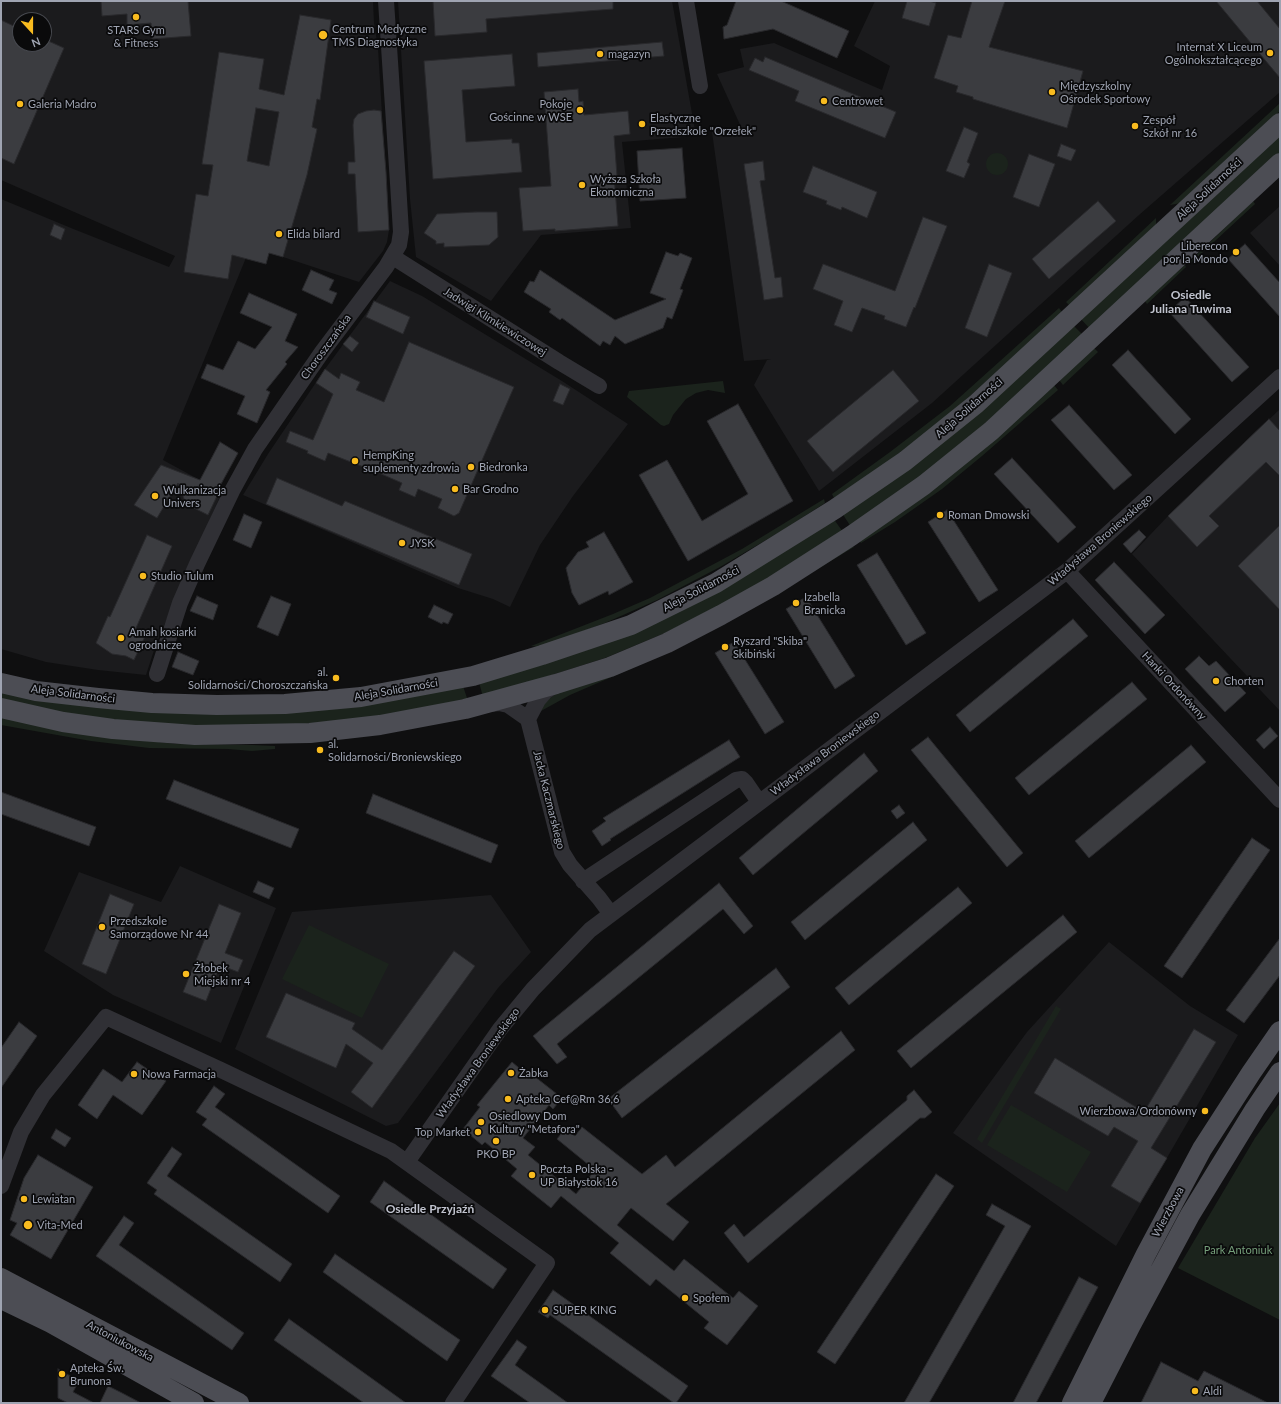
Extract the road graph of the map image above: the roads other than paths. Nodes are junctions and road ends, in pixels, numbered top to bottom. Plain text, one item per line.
1 (386, 1) edge
2 (686, 1) edge
3 (700, 86) dead end
4 (1280, 123) edge
5 (1280, 163) edge
6 (393, 257) junction
7 (1280, 377) edge
8 (599, 386) dead end
9 (1067, 571) junction
10 (157, 674) dead end
11 (1, 683) edge
12 (556, 684) junction
13 (489, 704) junction
14 (3, 709) edge
15 (528, 719) junction
16 (1280, 800) edge
17 (759, 802) junction
18 (584, 881) junction
19 (611, 914) junction
20 (1280, 1030) edge
21 (1263, 1054) junction
22 (1280, 1072) edge
23 (407, 1162) junction
24 (1, 1186) edge
25 (1, 1278) edge
26 (1, 1299) edge
27 (194, 1403) edge
28 (239, 1403) edge
29 (453, 1403) edge
30 (1072, 1403) edge
31 (1091, 1403) edge

1 - 6 street, Choroszczańska
2 - 3 street
4 - 11 main road, Aleja Solidarności
5 - 12 main road
6 - 8 street, Jadwigi Klimkiewiczowej
6 - 10 street, Choroszczańska
7 - 9 street, Władysława Broniewskiego
9 - 16 street, Hanki Ordonówny
9 - 17 street, Władysława Broniewskiego
12 - 13 main road
12 - 15 street
13 - 14 main road
13 - 15 street
15 - 18 street, Jacka Kaczmarskiego
17 - 18 street
17 - 19 street, Władysława Broniewskiego
18 - 19 street, Jacka Kaczmarskiego
19 - 23 street, Władysława Broniewskiego
20 - 21 main road, Wierzbowa
21 - 22 main road
21 - 30 main road, Wierzbowa
22 - 31 main road, Wierzbowa
23 - 24 street
23 - 29 street
25 - 28 main road, Antoniukowska
26 - 27 main road, Antoniukowska

